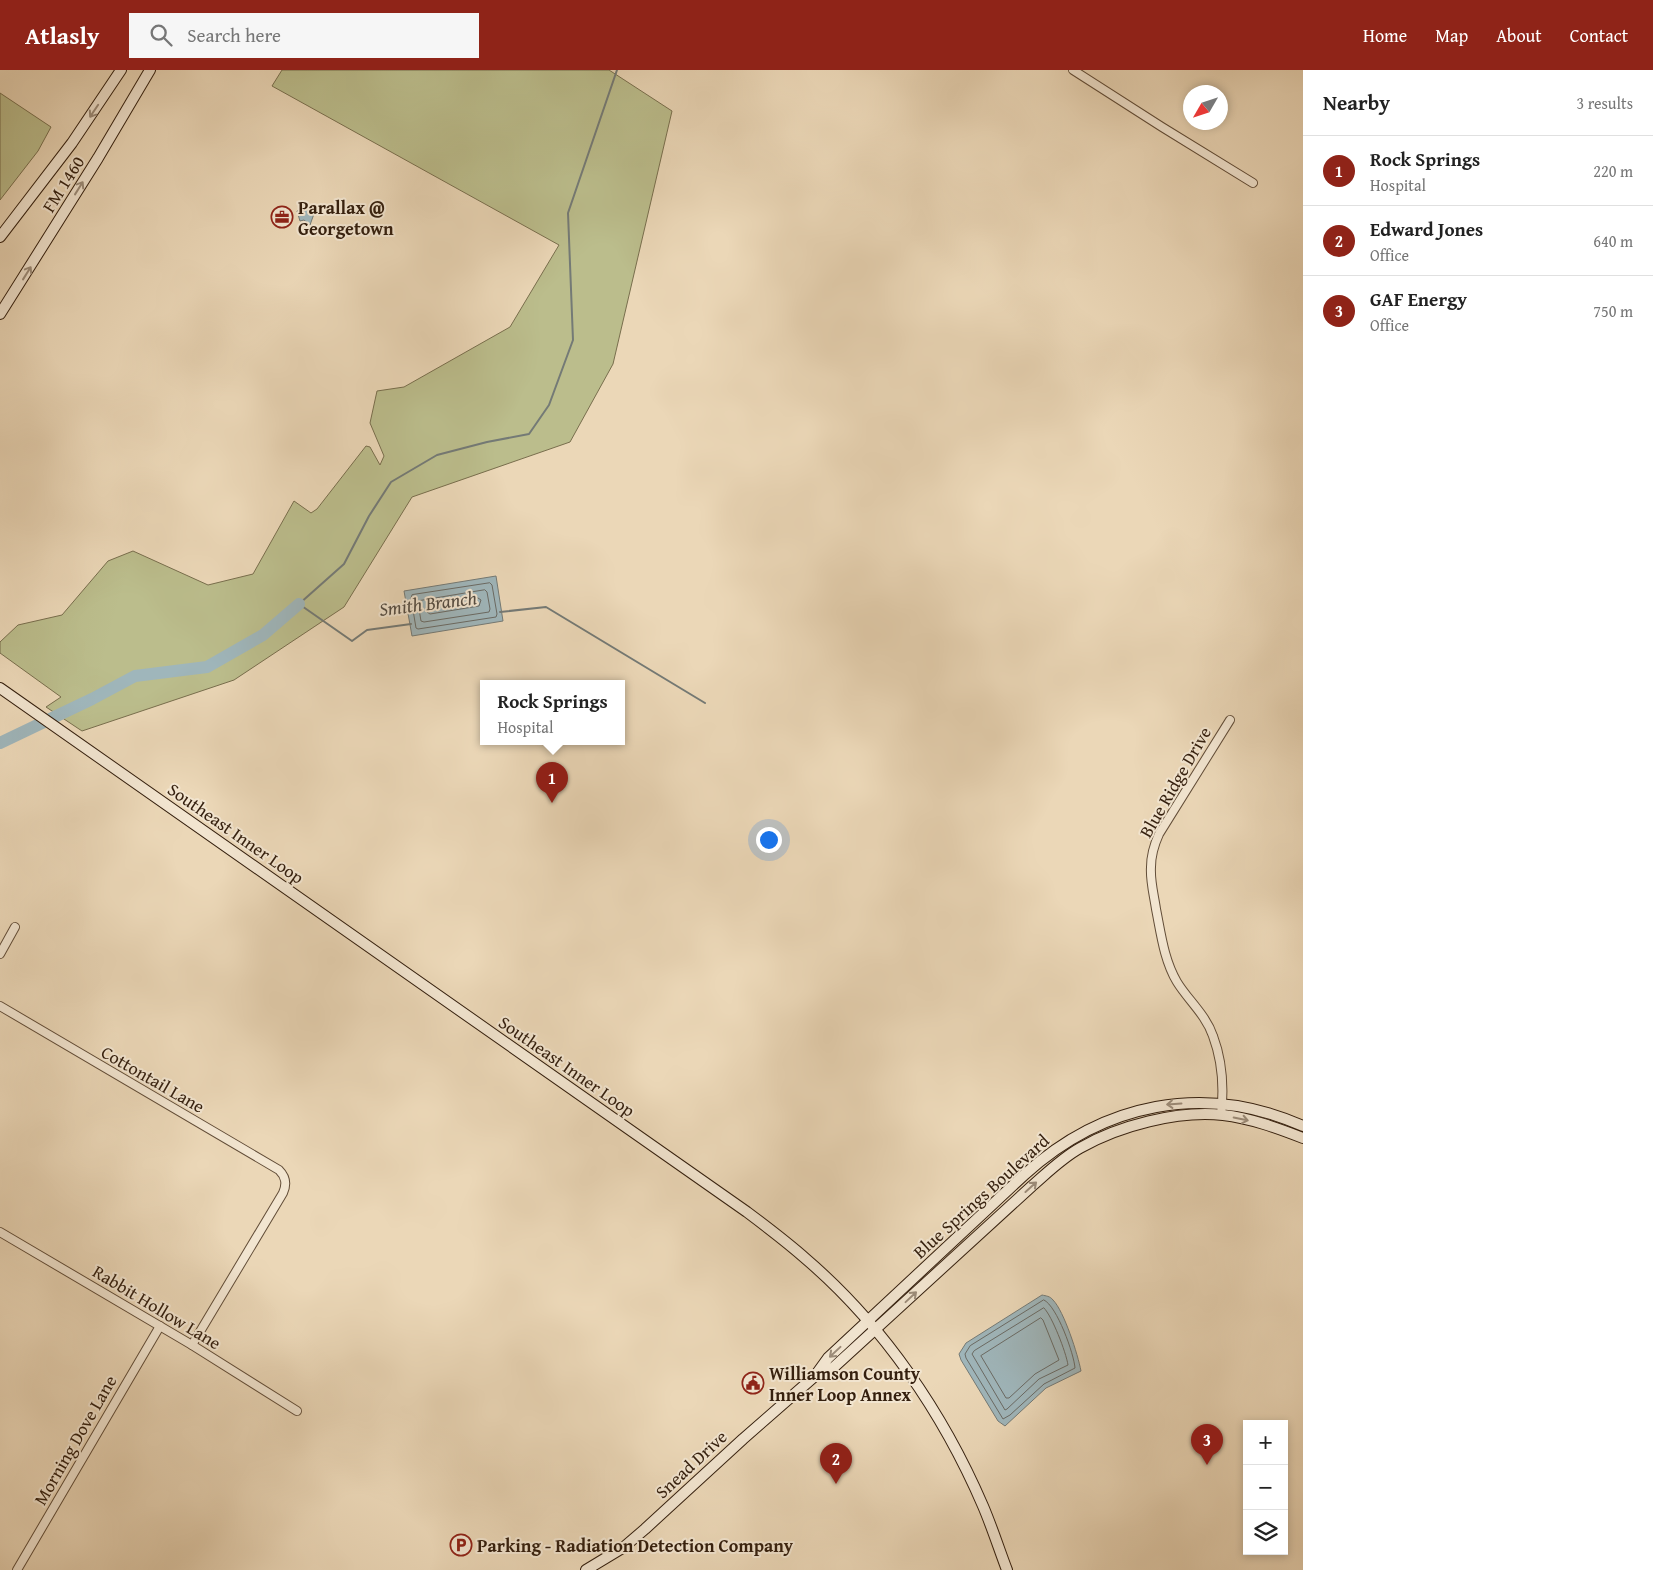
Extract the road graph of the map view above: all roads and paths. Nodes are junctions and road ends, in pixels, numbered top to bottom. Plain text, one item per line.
1 (121, 70) edge
2 (150, 70) edge
3 (1073, 70) edge
4 (1254, 183) dead end
5 (0, 237) edge
6 (0, 314) edge
7 (1, 689) edge
8 (1230, 720) dead end
9 (15, 927) dead end
10 (0, 954) edge
11 (0, 1006) edge
12 (1222, 1103) junction
13 (1221, 1115) junction
14 (1303, 1126) edge
15 (1303, 1138) edge
16 (0, 1232) edge
17 (868, 1321) junction
18 (160, 1326) junction
19 (876, 1330) junction
20 (192, 1344) junction
21 (815, 1376) junction
22 (297, 1411) dead end
23 (17, 1570) edge
24 (586, 1570) edge
25 (1007, 1570) edge

1 -> 5 main road, FM 1460 / FM 1460
6 -> 2 main road, FM 1460 / FM 1460
3 - 4 street
7 - 17 main road, Southeast Inner Loop
8 - 12 street, Blue Ridge Drive
9 - 10 street
11 - 20 street, Cottontail Lane
12 - 13 street, Blue Ridge Drive
12 - 14 main road, Blue Springs Boulevard
12 -> 17 main road, Blue Springs Boulevard
13 -> 15 main road, Blue Springs Boulevard
19 -> 13 main road, Blue Springs Boulevard
16 - 18 street, Rabbit Hollow Lane
17 - 19 main road, Southeast Inner Loop
17 -> 21 main road, Snead Drive
18 - 20 street, Rabbit Hollow Lane
18 - 23 street, Morning Dove Lane
19 - 21 main road, Snead Drive
19 - 25 main road, Southeast Inner Loop
20 - 22 street, Rabbit Hollow Lane
21 - 24 main road, Snead Drive

